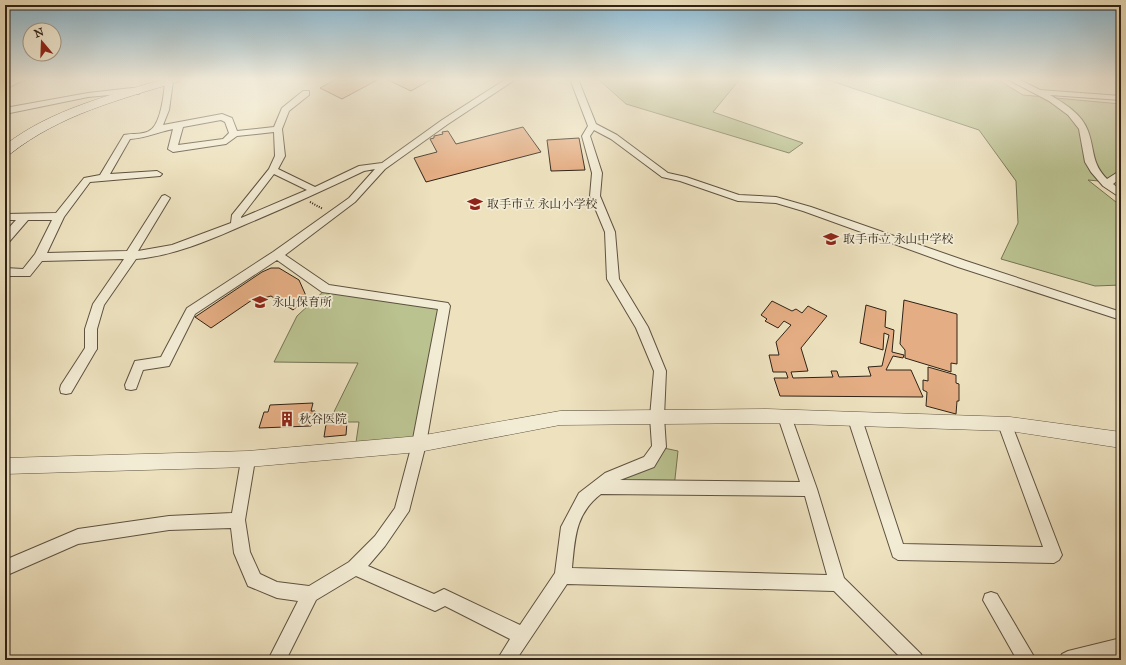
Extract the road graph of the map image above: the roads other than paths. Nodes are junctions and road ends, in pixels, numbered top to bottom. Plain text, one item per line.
1 (77, 110) edge
2 (164, 110) edge
3 (285, 110) edge
4 (464, 110) edge
5 (586, 110) edge
6 (1066, 110) edge
7 (179, 124) junction
8 (592, 126) junction
9 (158, 129) junction
10 (278, 129) junction
11 (234, 134) junction
12 (5, 151) edge
13 (385, 165) junction
14 (273, 170) junction
15 (1121, 172) edge
16 (157, 174) dead end
17 (103, 177) junction
18 (1106, 184) junction
19 (314, 190) junction
20 (1121, 195) edge
21 (165, 198) dead end
22 (25, 216) junction
23 (59, 216) junction
24 (5, 217) edge
25 (236, 224) junction
26 (5, 238) edge
27 (131, 255) junction
28 (277, 255) junction
29 (39, 257) junction
30 (5, 272) edge
31 (1121, 316) edge
32 (131, 385) dead end
33 (66, 389) dead end
34 (657, 417) junction
35 (785, 417) junction
36 (855, 419) junction
37 (1005, 424) junction
38 (1121, 440) edge
39 (419, 444) junction
40 (5, 466) edge
41 (247, 466) dead end
42 (598, 487) junction
43 (810, 489) junction
44 (238, 520) junction
45 (5, 568) edge
46 (355, 568) junction
47 (563, 576) junction
48 (837, 583) junction
49 (310, 594) junction
50 (991, 600) dead end
51 (523, 636) junction
52 (1120, 648) edge
53 (277, 660) edge
54 (506, 660) edge
55 (915, 660) edge
56 (1026, 660) edge
57 (1068, 660) edge

1 - 12 main road
2 - 9 street
3 - 10 street
4 - 13 street
5 - 8 street
6 - 18 street
7 - 9 street
7 - 11 street
7 - 11 street
8 - 31 street
8 - 34 street
9 - 17 street
10 - 11 street
10 - 14 street
13 - 19 street
13 - 28 street
14 - 19 street
14 - 25 street
15 - 18 street
16 - 17 street
17 - 23 street
18 - 20 street
19 - 25 street
21 - 27 street
22 - 23 street
22 - 24 street
22 - 26 street
23 - 29 street
25 - 27 street
27 - 29 street
27 - 33 street
28 - 32 street
28 - 39 street
29 - 30 street
34 - 35 street
34 - 39 street
34 - 42 street
35 - 36 street
35 - 43 street
36 - 37 street
36 - 37 street
37 - 38 street
39 - 40 street
39 - 46 street
41 - 44 street
42 - 43 street
42 - 47 street
43 - 48 street
44 - 45 street
44 - 49 street
46 - 49 street
46 - 51 street
47 - 48 street
47 - 51 street
48 - 55 street
49 - 53 street
50 - 56 street
51 - 54 street
52 - 57 street

